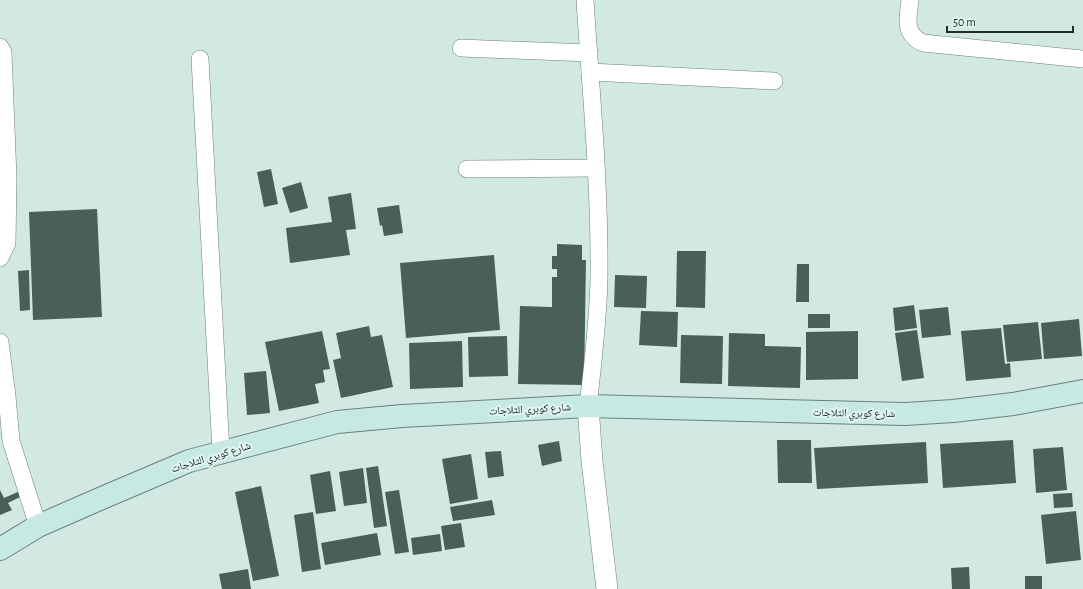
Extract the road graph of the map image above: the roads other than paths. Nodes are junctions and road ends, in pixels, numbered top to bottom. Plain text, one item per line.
1 (585, 0) edge
2 (910, 0) edge
3 (0, 47) edge
4 (461, 48) dead end
5 (589, 53) junction
6 (1083, 59) edge
7 (200, 60) dead end
8 (590, 72) junction
9 (774, 81) dead end
10 (596, 168) junction
11 (467, 169) dead end
12 (0, 258) edge
13 (0, 342) edge
14 (1083, 391) edge
15 (588, 406) junction
16 (221, 452) junction
17 (38, 526) junction
18 (0, 549) edge
19 (607, 589) edge

1 - 5 street
2 - 6 street
3 - 12 street
4 - 5 street
5 - 8 street
7 - 16 street
8 - 9 street
8 - 10 street
10 - 11 street
10 - 15 street
13 - 17 street
14 - 15 main road, شارع كوبري الثلاجات
15 - 16 main road, شارع كوبري الثلاجات
15 - 19 street
16 - 17 main road, شارع كوبري الثلاجات
17 - 18 main road, شارع كوبري الثلاجات

